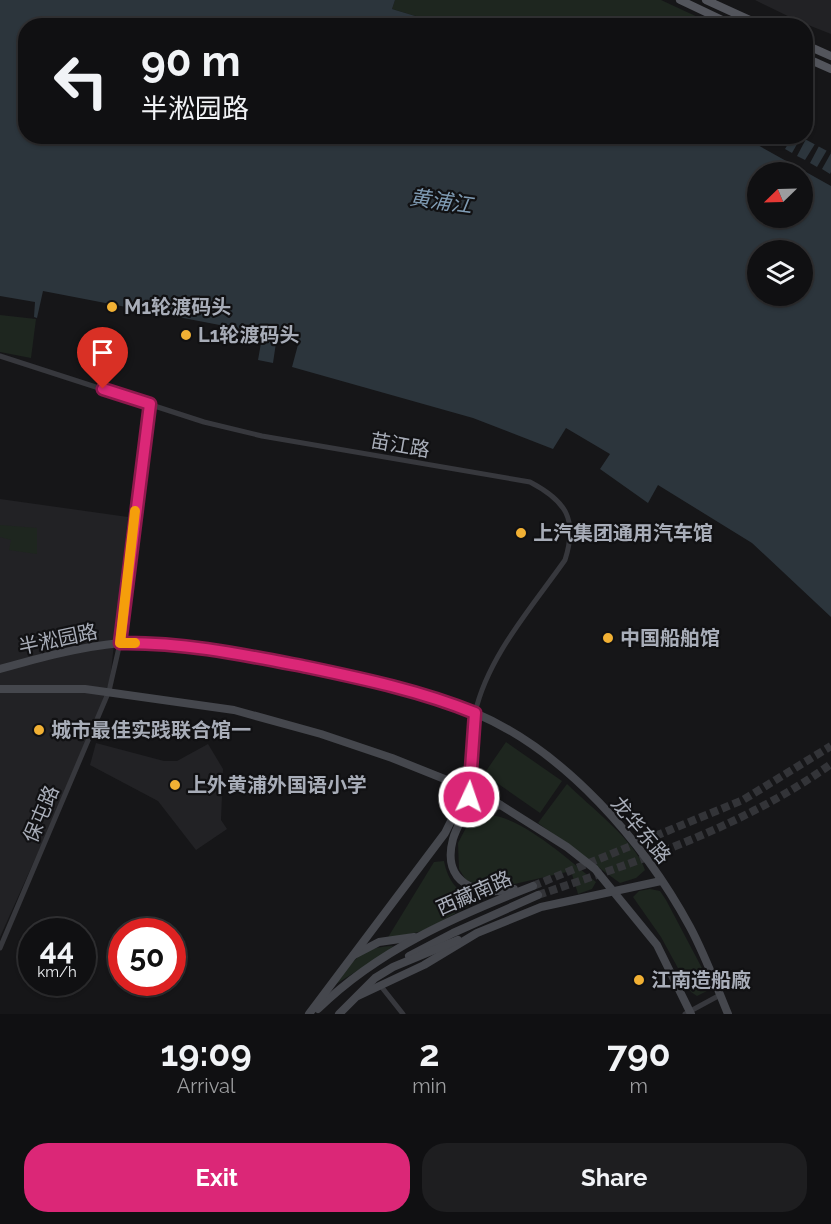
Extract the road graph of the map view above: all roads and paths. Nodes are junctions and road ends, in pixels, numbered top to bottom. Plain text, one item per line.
1 (680, 0) edge
2 (706, 0) edge
3 (718, 18) edge
4 (745, 18) edge
5 (813, 48) edge
6 (831, 56) edge
7 (813, 61) edge
8 (831, 69) edge
9 (0, 356) edge
10 (150, 404) junction
11 (120, 643) junction
12 (0, 669) edge
13 (0, 689) edge
14 (110, 691) junction
15 (475, 713) junction
16 (469, 785) junction
17 (500, 805) junction
18 (466, 813) junction
19 (661, 881) junction
20 (610, 890) junction
21 (538, 895) tunnel mouth
22 (477, 933) junction
23 (419, 936) junction
24 (0, 948) edge
25 (353, 955) junction
26 (393, 967) junction
27 (377, 981) junction
28 (720, 995) junction
29 (689, 1013) edge
30 (311, 1014) edge
31 (339, 1014) edge
32 (403, 1014) edge
33 (728, 1014) edge

1 - 3 main road
2 - 4 main road
5 - 6 main road
7 - 8 main road
9 - 10 street, 苗江路
10 - 11 street, 保屯路
10 - 15 street, 苗江路
11 - 12 main road, 半淞园路
11 - 14 street, 保屯路
11 - 15 main road, 半淞园路
13 - 14 main road
14 - 16 main road
14 - 24 street, 保屯路
15 - 16 main road, 西藏南路
15 - 19 main road, 龙华东路
16 - 17 main road
16 - 18 main road, 西藏南路
16 - 25 main road, 西藏南路
17 - 18 main road
17 - 20 main road
18 - 23 main road, 西藏南路
19 - 20 main road, 西藏南路
19 - 28 main road, 龙华东路
20 - 22 main road, 西藏南路
20 - 29 main road
21 - 26 main road
22 - 26 main road, 西藏南路
22 - 27 main road, 西藏南路
23 - 25 main road
23 - 30 main road, 西藏南路
25 - 30 main road, 西藏南路
26 - 27 main road, 西藏南路
27 - 31 main road, 西藏南路
27 - 32 street
28 - 29 street
28 - 33 main road, 龙华东路

